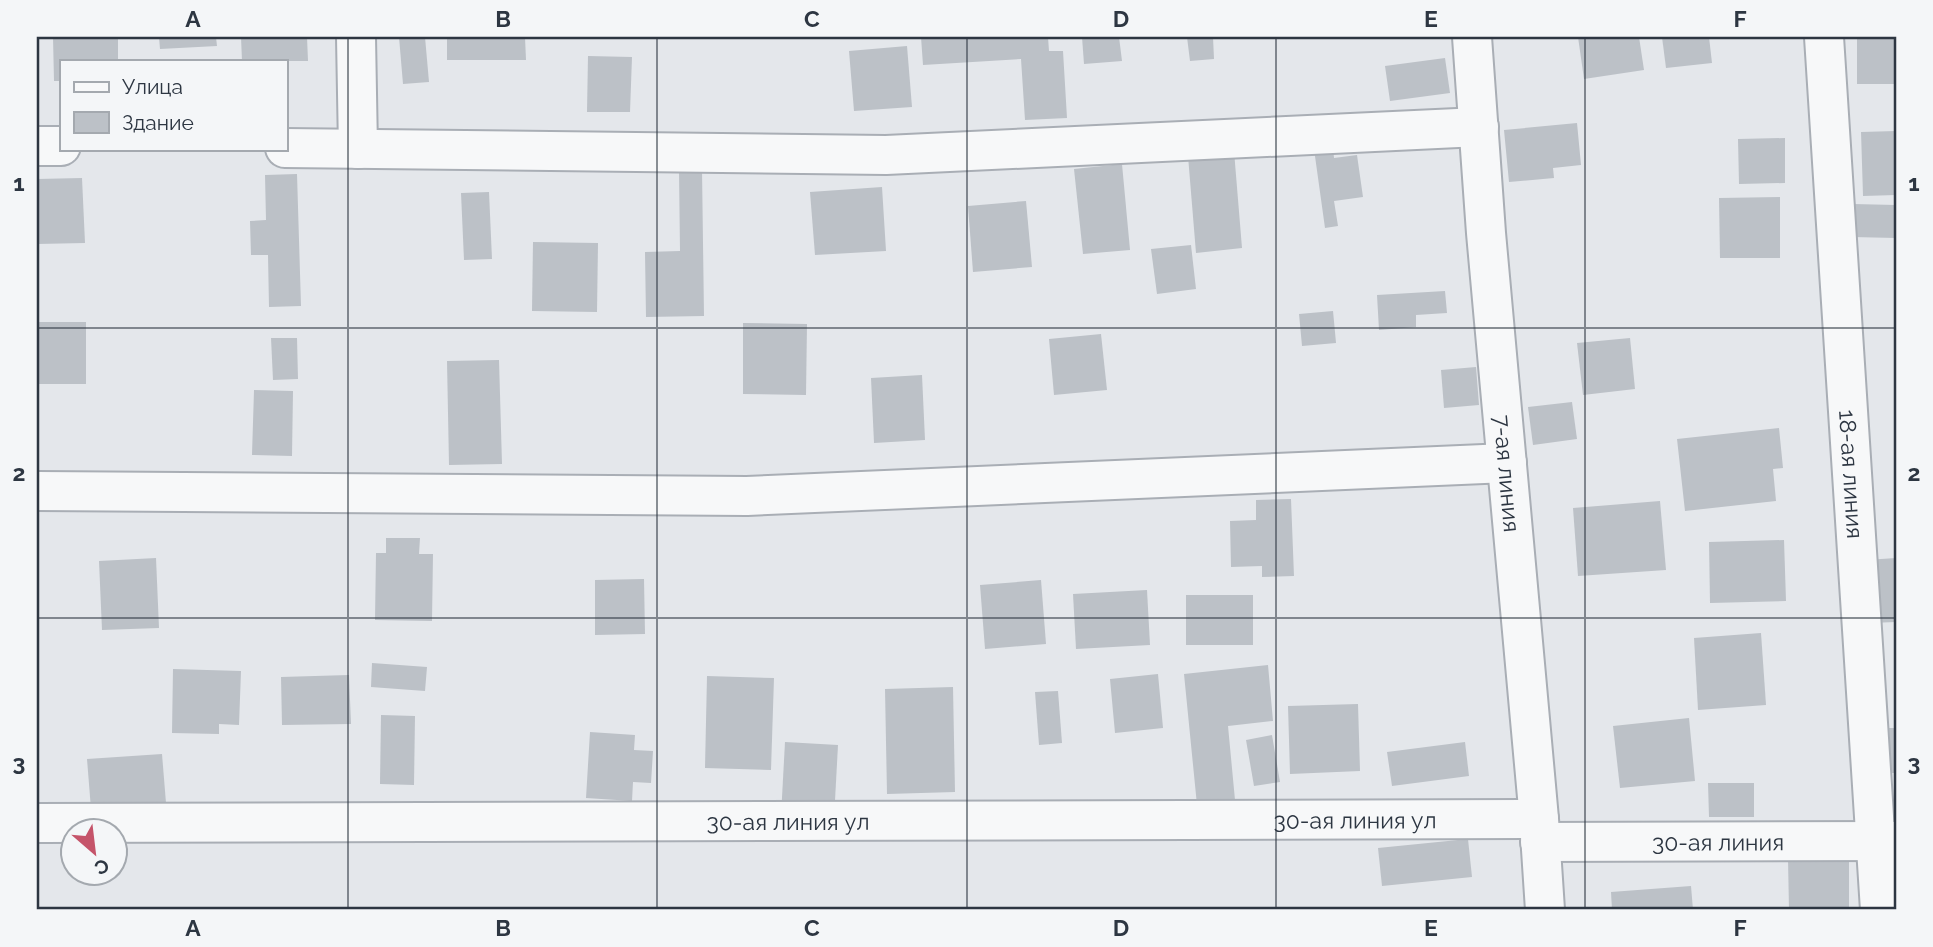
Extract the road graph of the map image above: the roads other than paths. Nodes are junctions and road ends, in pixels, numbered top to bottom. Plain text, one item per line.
1 (356, 37) edge
2 (1472, 37) edge
3 (1824, 37) edge
4 (1479, 127) junction
5 (37, 146) edge
6 (60, 146) edge
7 (287, 148) edge
8 (358, 149) junction
9 (1507, 463) junction
10 (37, 491) edge
11 (37, 823) edge
12 (1540, 830) junction
13 (1885, 840) edge
14 (1545, 910) edge
15 (1880, 910) edge

1 - 8 street
2 - 4 street, 7-ая линия
3 - 13 street, 18-ая линия
4 - 8 street
4 - 9 street, 7-ая линия
5 - 6 street
7 - 8 street
9 - 10 street
9 - 12 street, 7-ая линия
11 - 12 street, 30-ая линия ул
12 - 13 street, 30-ая линия
12 - 14 street, 7-ая линия
13 - 15 street, 18-ая линия

